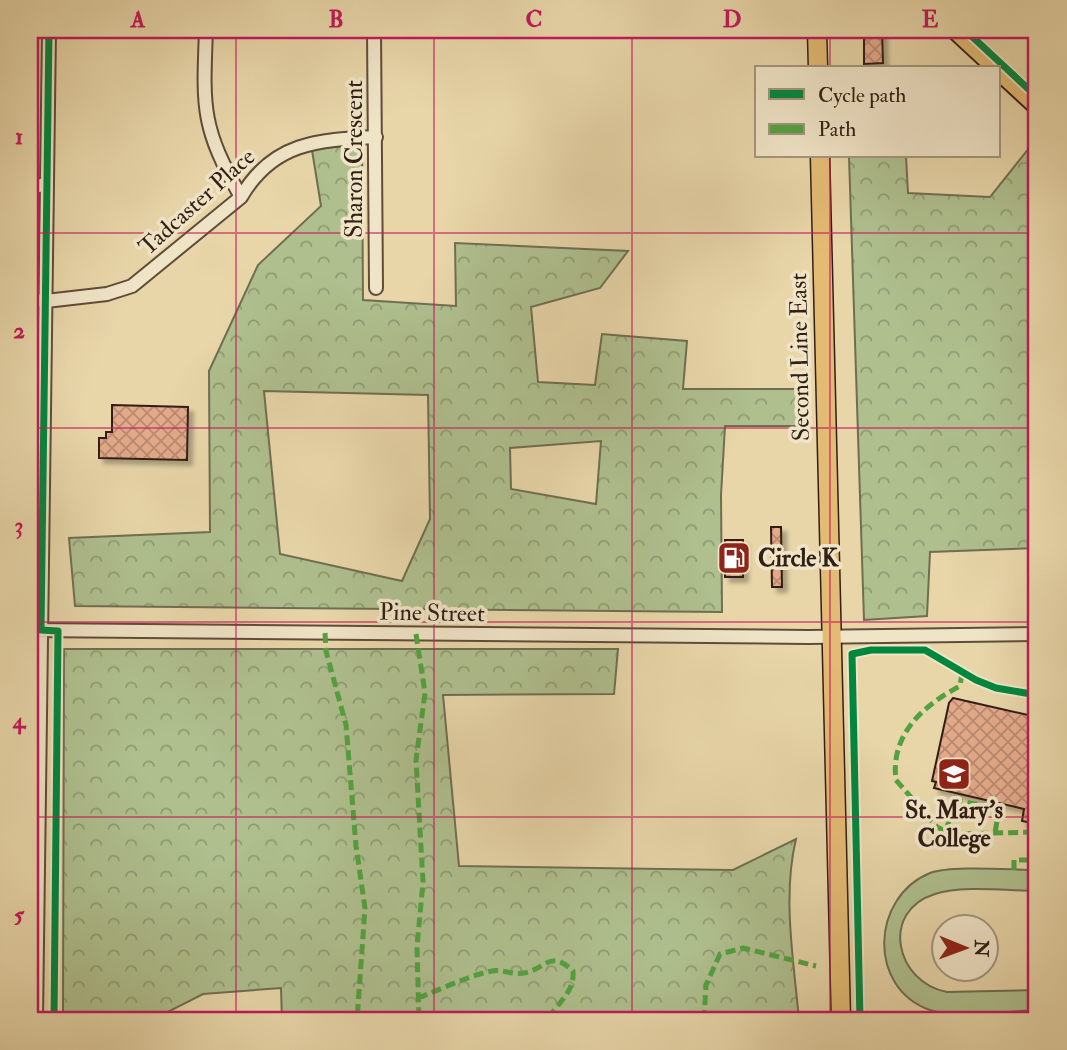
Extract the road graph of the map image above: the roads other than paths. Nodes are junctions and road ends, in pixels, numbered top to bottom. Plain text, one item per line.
1 (49, 30) edge
2 (206, 30) edge
3 (374, 30) edge
4 (817, 30) edge
5 (953, 30) edge
6 (818, 66) edge
7 (992, 66) edge
8 (1000, 74) edge
9 (1037, 108) edge
10 (376, 137) junction
11 (820, 158) edge
12 (47, 183) junction
13 (30, 188) edge
14 (241, 197) junction
15 (30, 235) edge
16 (30, 260) edge
17 (376, 288) dead end
18 (30, 300) edge
19 (46, 301) junction
20 (36, 631) edge
21 (1037, 634) edge
22 (832, 637) junction
23 (36, 1020) edge
24 (841, 1020) edge

1 - 12 street
2 - 14 street
3 - 10 street, Sharon Crescent
4 - 6 highway
5 - 7 main road
8 - 9 main road
10 - 14 street, Tadcaster Place
10 - 17 street, Sharon Crescent
11 - 22 highway, Second Line East
12 - 13 street
12 - 19 street
14 - 19 street, Tadcaster Place
15 - 16 street
18 - 19 street, Tadcaster Place
19 - 20 street
20 - 22 street, Pine Street
20 - 23 street
21 - 22 street, Pine Street
22 - 24 highway, Second Line East

